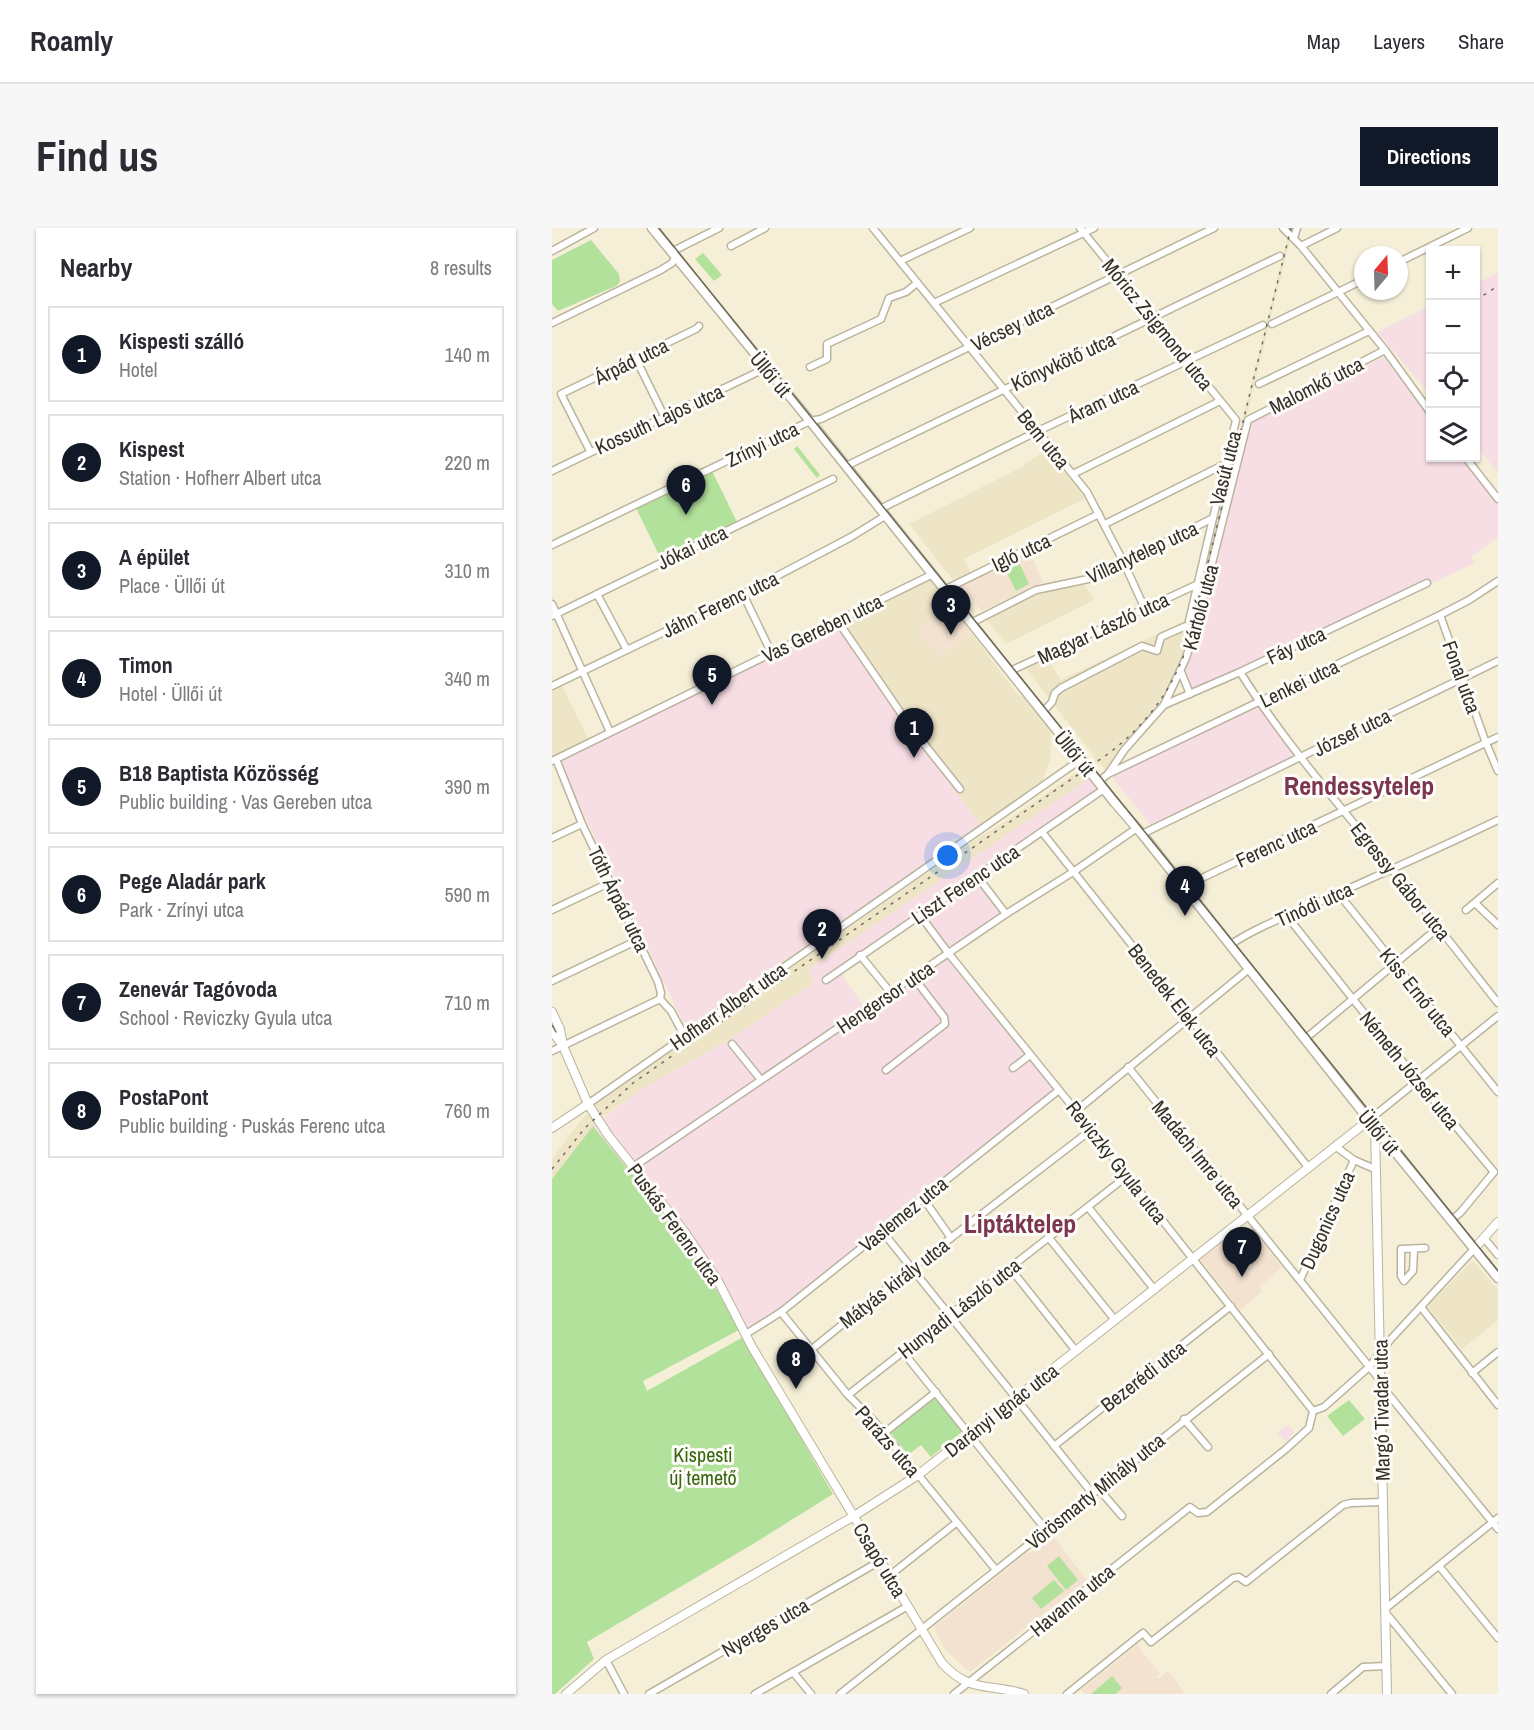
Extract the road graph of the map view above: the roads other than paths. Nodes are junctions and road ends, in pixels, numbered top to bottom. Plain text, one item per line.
1 (594, 228) edge
2 (652, 228) edge
3 (719, 228) edge
4 (765, 228) edge
5 (873, 228) edge
6 (970, 228) edge
7 (1095, 228) edge
8 (1214, 228) edge
9 (1283, 228) edge
10 (1297, 228) edge
11 (1337, 228) edge
12 (1468, 228) edge
13 (1082, 230) edge
14 (1294, 238) junction
15 (731, 246) dead end
16 (1301, 246) junction
17 (552, 251) edge
18 (673, 255) junction
19 (1280, 256) dead end
20 (1408, 258) edge
21 (900, 261) junction
22 (1118, 275) junction
23 (917, 283) junction
24 (1354, 285) edge
25 (1338, 293) junction
26 (934, 303) junction
27 (1153, 318) junction
28 (552, 323) edge
29 (1272, 324) dead end
30 (1263, 325) dead end
31 (699, 326) dead end
32 (1369, 331) junction
33 (970, 347) junction
34 (1384, 350) junction
35 (636, 359) junction
36 (1188, 360) junction
37 (810, 367) dead end
38 (766, 368) junction
39 (1259, 384) dead end
40 (1004, 389) junction
41 (1220, 401) junction
42 (1428, 408) edge
43 (665, 418) junction
44 (1236, 420) joint
45 (1248, 420) joint
46 (810, 421) junction
47 (1038, 431) junction
48 (590, 451) junction
49 (1469, 462) edge
50 (1227, 463) junction
51 (846, 466) junction
52 (552, 471) edge
53 (1073, 474) junction
54 (833, 479) dead end
55 (1498, 499) edge
56 (882, 513) junction
57 (1099, 514) junction
58 (1213, 518) junction
59 (1104, 524) junction
60 (552, 545) edge
61 (1124, 563) junction
62 (931, 574) junction
63 (1498, 581) edge
64 (1427, 583) dead end
65 (1196, 585) junction
66 (944, 590) junction
67 (597, 594) junction
68 (743, 594) junction
69 (552, 604) edge
70 (1145, 609) junction
71 (554, 615) edge
72 (1440, 615) junction
73 (837, 620) junction
74 (971, 623) junction
75 (627, 650) junction
76 (771, 652) junction
77 (1498, 661) edge
78 (1010, 671) junction
79 (582, 672) junction
80 (1181, 672) junction
81 (1240, 672) junction
82 (1463, 678) junction
83 (552, 686) edge
84 (1190, 694) junction
85 (1259, 702) junction
86 (1164, 705) junction
87 (1042, 713) junction
88 (610, 732) junction
89 (1498, 737) edge
90 (1486, 743) junction
91 (1300, 758) junction
92 (554, 760) edge
93 (1080, 760) junction
94 (1498, 771) edge
95 (1108, 774) junction
96 (1101, 785) junction
97 (960, 789) dead end
98 (1344, 811) junction
99 (1498, 820) edge
100 (582, 824) junction
101 (1140, 831) junction
102 (1042, 832) junction
103 (552, 838) edge
104 (1393, 870) junction
105 (1073, 872) junction
106 (977, 876) junction
107 (611, 882) junction
108 (1498, 884) edge
109 (1183, 886) junction
110 (1338, 893) junction
111 (1475, 903) junction
112 (552, 910) edge
113 (1466, 910) dead end
114 (1006, 914) junction
115 (920, 915) junction
116 (1287, 916) junction
117 (1498, 925) edge
118 (1439, 927) junction
119 (638, 940) junction
120 (1230, 945) junction
121 (949, 954) junction
122 (860, 955) junction
123 (1395, 963) junction
124 (1249, 969) junction
125 (914, 978) junction
126 (826, 980) dead end
127 (552, 981) edge
128 (891, 993) junction
129 (660, 999) junction
130 (1352, 999) junction
131 (1498, 1003) edge
132 (552, 1012) edge
133 (1498, 1016) edge
134 (1189, 1018) junction
135 (552, 1031) edge
136 (684, 1035) junction
137 (1305, 1039) junction
138 (732, 1044) dead end
139 (562, 1046) junction
140 (1461, 1047) junction
141 (552, 1051) edge
142 (1030, 1055) junction
143 (1128, 1067) junction
144 (1013, 1068) dead end
145 (886, 1070) dead end
146 (762, 1080) junction
147 (1418, 1081) junction
148 (1059, 1090) junction
149 (1498, 1092) edge
150 (588, 1104) junction
151 (1076, 1111) junction
152 (1372, 1123) junction
153 (552, 1128) edge
154 (1091, 1130) junction
155 (1384, 1136) junction
156 (1375, 1141) junction
157 (1335, 1146) junction
158 (1354, 1160) junction
159 (633, 1167) junction
160 (1308, 1167) junction
161 (1375, 1169) junction
162 (1128, 1176) junction
163 (923, 1198) junction
164 (1088, 1207) junction
165 (1247, 1215) junction
166 (1451, 1220) junction
167 (1498, 1222) edge
168 (882, 1231) junction
169 (951, 1238) junction
170 (1049, 1238) junction
171 (1484, 1238) junction
172 (1425, 1248) dead end
173 (1414, 1249) junction
174 (1474, 1249) junction
175 (1498, 1255) edge
176 (1193, 1258) junction
177 (912, 1268) junction
178 (1010, 1268) junction
179 (1498, 1278) edge
180 (1300, 1280) junction
181 (1154, 1289) junction
182 (1231, 1306) junction
183 (1421, 1307) junction
184 (781, 1311) junction
185 (950, 1314) junction
186 (1115, 1320) junction
187 (746, 1334) junction
188 (812, 1349) junction
189 (1076, 1351) junction
190 (903, 1352) junction
191 (1498, 1352) edge
192 (1269, 1353) junction
193 (1380, 1354) junction
194 (1369, 1367) junction
195 (1472, 1373) junction
196 (1380, 1380) junction
197 (1380, 1390) junction
198 (936, 1392) junction
199 (848, 1395) junction
200 (1016, 1398) junction
201 (1498, 1405) edge
202 (1313, 1411) junction
203 (1184, 1419) junction
204 (884, 1433) junction
205 (970, 1434) junction
206 (1054, 1446) junction
207 (1208, 1447) dead end
208 (918, 1475) junction
209 (1098, 1488) junction
210 (839, 1491) joint
211 (1092, 1493) junction
212 (1383, 1502) junction
213 (854, 1516) junction
214 (1122, 1516) dead end
215 (1495, 1520) edge
216 (956, 1523) junction
217 (1498, 1529) edge
218 (1046, 1530) junction
219 (880, 1561) junction
220 (1439, 1566) junction
221 (996, 1570) junction
222 (890, 1576) junction
223 (908, 1606) junction
224 (1385, 1610) junction
225 (921, 1629) junction
226 (1498, 1638) edge
227 (606, 1660) junction
228 (1387, 1666) junction
229 (793, 1672) junction
230 (969, 1683) junction
231 (567, 1694) edge
232 (624, 1694) edge
233 (649, 1694) edge
234 (755, 1694) edge
235 (811, 1694) edge
236 (840, 1694) edge
237 (954, 1694) edge
238 (1024, 1694) edge
239 (1067, 1694) edge
240 (1331, 1694) edge
241 (1387, 1694) edge
242 (1452, 1694) edge

1 - 17 street
2 - 18 main road, Üllői út
3 - 18 street
4 - 15 street
5 - 21 street, Bem utca
6 - 21 street
7 - 13 street
8 - 22 street, Vécsey utca
9 - 14 street
10 - 14 street
11 - 16 street
12 - 20 street
13 - 22 street, Móricz Zsigmond utca
13 - 26 street
14 - 16 street
16 - 25 street
18 - 28 street
18 - 38 main road, Üllői út
19 - 27 street, Könyvkötő utca
21 - 23 street, Bem utca
22 - 27 street, Móricz Zsigmond utca
22 - 33 street, Vécsey utca
23 - 26 street, Bem utca
23 - 37 street
24 - 25 street
25 - 29 street
25 - 32 street
26 - 33 street, Bem utca
27 - 36 street, Móricz Zsigmond utca
27 - 40 street, Könyvkötő utca
30 - 36 street, Áram utca
31 - 35 street, Árpád utca
32 - 34 street
32 - 39 street
33 - 40 street, Bem utca
33 - 46 street, Vécsey utca
34 - 42 street
34 - 45 street, Malomkő utca
35 - 43 street
35 - 48 street, Árpád utca
36 - 41 street, Móricz Zsigmond utca
36 - 47 street, Áram utca
38 - 43 street, Kossuth Lajos utca
38 - 46 main road, Üllői út
40 - 47 street, Bem utca
40 - 51 street, Könyvkötő utca
41 - 44 street, Móricz Zsigmond utca
41 - 53 street
43 - 48 street, Kossuth Lajos utca
44 - 50 street, Vasút utca
45 - 80 street, Kártoló utca
46 - 51 main road, Üllői út
46 - 60 street, Zrínyi utca
47 - 53 street, Bem utca
47 - 56 street, Áram utca
48 - 52 street, Kossuth Lajos utca
49 - 55 street
50 - 58 street, Vasút utca
50 - 59 street
51 - 56 main road, Üllői út
53 - 57 street, Bem utca
54 - 67 street, Jókai utca
56 - 62 main road, Üllői út
56 - 68 street, Jáhn Ferenc utca
57 - 59 street, Bem utca
57 - 66 street, Igló utca
58 - 61 street, Villanytelep utca
58 - 65 street, Vasút utca
59 - 61 street, Bem utca
61 - 70 street, Bem utca
61 - 74 street, Villanytelep utca
62 - 66 main road, Üllői út
62 - 73 street, Vas Gereben utca
63 - 72 street, Lenkei utca
64 - 81 street, Fáy utca
65 - 70 street, Magyar László utca
65 - 87 street, Vasút utca
66 - 74 main road, Üllői út
67 - 71 street, Jókai utca
67 - 75 street
68 - 75 street, Jáhn Ferenc utca
68 - 76 street
69 - 71 street
70 - 78 street, Magyar László utca
71 - 79 street
72 - 82 street, Fonal utca
72 - 85 street, Lenkei utca
73 - 76 street, Vas Gereben utca
73 - 97 street
74 - 78 main road, Üllői út
75 - 79 street, Jáhn Ferenc utca
76 - 88 street, Vas Gereben utca
77 - 82 street, József utca
78 - 87 main road, Üllői út
79 - 83 street, Jáhn Ferenc utca
79 - 88 street
80 - 84 street
80 - 86 street, Kártoló utca
81 - 84 street, Fáy utca
81 - 85 street, Egressy Gábor utca
82 - 90 street, Fonal utca
82 - 91 street, József utca
84 - 86 street, Fáy utca
85 - 91 street, Egressy Gábor utca
85 - 95 street, Lenkei utca
86 - 95 street, Kártoló utca
87 - 93 main road, Üllői út
88 - 92 street, Vas Gereben utca
89 - 90 street, Ferenc utca
90 - 94 street, Fonal utca
90 - 98 street, Ferenc utca
91 - 98 street, Egressy Gábor utca
91 - 101 street, József utca
92 - 100 street, Tóth Árpád utca
93 - 96 main road, Üllői út
93 - 136 street, Hofherr Albert utca
95 - 96 street, Lenkei utca
96 - 101 main road, Üllői út
96 - 102 street, Liszt Ferenc utca
98 - 104 street, Egressy Gábor utca
98 - 109 street, Ferenc utca
99 - 104 street, Tinódi utca
100 - 103 street
100 - 107 street, Tóth Árpád utca
101 - 105 street, Hengersor utca
101 - 109 main road, Üllői út
102 - 105 street, Benedek Elek utca
102 - 106 street, Liszt Ferenc utca
104 - 110 street, Tinódi utca
104 - 118 street, Egressy Gábor utca
105 - 114 street, Hengersor utca
105 - 134 street, Benedek Elek utca
106 - 114 street
106 - 115 street, Liszt Ferenc utca
107 - 112 street
107 - 119 street, Tóth Árpád utca
108 - 111 street
109 - 120 main road, Üllői út
110 - 116 street, Tinódi utca
110 - 123 street, Kiss Ernő utca
111 - 113 street
111 - 117 street
114 - 121 street, Hengersor utca
115 - 121 street, Reviczky Gyula utca
115 - 122 street, Liszt Ferenc utca
116 - 120 street, Tinódi utca
116 - 130 street, Németh József utca
118 - 123 street
118 - 131 street, Egressy Gábor utca
119 - 127 street
119 - 129 street, Tóth Árpád utca
120 - 124 main road, Üllői út
121 - 125 street, Hengersor utca
121 - 142 street, Reviczky Gyula utca
122 - 126 street, Liszt Ferenc utca
122 - 128 street
123 - 130 street
123 - 140 street, Kiss Ernő utca
124 - 134 street
124 - 137 main road, Üllői út
125 - 128 street, Hengersor utca
125 - 145 street
128 - 146 street, Hengersor utca
129 - 136 street, Tóth Árpád utca
129 - 139 street
130 - 137 street
130 - 147 street, Németh József utca
132 - 139 street
133 - 140 street
134 - 143 street
134 - 160 street, Benedek Elek utca
135 - 139 street
136 - 150 street, Hofherr Albert utca
137 - 152 main road, Üllői út
138 - 146 street
139 - 141 street
139 - 150 street, Puskás Ferenc utca
140 - 147 street
140 - 149 street, Kiss Ernő utca
142 - 144 street
142 - 148 street, Reviczky Gyula utca
143 - 151 street
143 - 165 street, Madách Imre utca
146 - 159 street, Hengersor utca
147 - 152 street
147 - 166 street, Németh József utca
148 - 151 street, Reviczky Gyula utca
148 - 163 street, Vaslemez utca
150 - 153 street, Hofherr Albert utca
150 - 159 street, Puskás Ferenc utca
151 - 154 street, Reviczky Gyula utca
152 - 155 main road, Üllői út
152 - 156 street, Margó Tivadar utca
152 - 157 street, Darányi Ignác utca
154 - 162 street, Reviczky Gyula utca
154 - 169 street, Mátyás király utca
155 - 156 street
155 - 166 main road, Üllői út
156 - 161 street, Margó Tivadar utca
157 - 158 street
157 - 160 street, Darányi Ignác utca
158 - 161 street
158 - 180 street, Dugonics utca
159 - 187 street, Puskás Ferenc utca
160 - 165 street, Darányi Ignác utca
161 - 193 street, Margó Tivadar utca
162 - 164 street, Hunyadi László utca
162 - 176 street, Reviczky Gyula utca
163 - 168 street, Vaslemez utca
163 - 169 street
164 - 170 street, Hunyadi László utca
164 - 181 street
165 - 176 street, Darányi Ignác utca
165 - 180 street, Madách Imre utca
166 - 174 main road, Üllői út
167 - 171 street
168 - 177 street
168 - 184 street, Vaslemez utca
169 - 177 street, Mátyás király utca
170 - 178 street, Hunyadi László utca
170 - 186 street
171 - 174 street
171 - 175 street
172 - 173 street
173 - 173 street
174 - 179 main road, Üllői út
174 - 183 street
176 - 181 street, Darányi Ignác utca
176 - 182 street, Reviczky Gyula utca
177 - 185 street
177 - 188 street, Mátyás király utca
178 - 185 street, Hunyadi László utca
178 - 189 street
180 - 194 street, Madách Imre utca
181 - 186 street, Darányi Ignác utca
182 - 192 street, Reviczky Gyula utca
182 - 206 street, Bezerédi utca
183 - 193 street
183 - 195 street
184 - 187 street, Vaslemez utca
184 - 188 street, Parázs utca
185 - 190 street, Hunyadi László utca
185 - 200 street
186 - 189 street, Darányi Ignác utca
187 - 210 street, Puskás Ferenc utca
188 - 199 street, Parázs utca
189 - 200 street, Darányi Ignác utca
190 - 198 street
190 - 199 street, Hunyadi László utca
191 - 195 street
192 - 202 street, Reviczky Gyula utca
192 - 203 street, Vörösmarty Mihály utca
193 - 194 street
193 - 196 street, Margó Tivadar utca
194 - 196 street, Madách Imre utca
194 - 202 street
195 - 201 street
196 - 197 street, Margó Tivadar utca
197 - 212 street, Margó Tivadar utca
197 - 215 street
198 - 204 street
198 - 205 street
199 - 204 street, Parázs utca
200 - 205 street, Darányi Ignác utca
200 - 206 street
202 - 230 street, Havanna utca
203 - 207 street
203 - 209 street, Vörösmarty Mihály utca
204 - 208 street, Parázs utca
205 - 208 street, Darányi Ignác utca
205 - 218 street
206 - 211 street
208 - 213 street, Darányi Ignác utca
208 - 216 street, Parázs utca
209 - 211 street, Vörösmarty Mihály utca
209 - 214 street
210 - 213 street, Csapó utca
211 - 218 street, Vörösmarty Mihály utca
212 - 224 street, Margó Tivadar utca
212 - 239 street
213 - 219 street, Csapó utca
213 - 227 street, Darányi Ignác utca
215 - 217 street
215 - 220 street
216 - 221 street, Parázs utca
216 - 222 street
218 - 221 street, Vörösmarty Mihály utca
219 - 222 street, Csapó utca
219 - 233 street, Nyerges utca
220 - 224 street
220 - 226 street
221 - 225 street, Vörösmarty Mihály utca
222 - 223 street, Csapó utca
223 - 225 street, Csapó utca
223 - 229 street
224 - 228 street, Margó Tivadar utca
224 - 242 street
225 - 230 street, Csapó utca
225 - 236 street, Vörösmarty Mihály utca
227 - 231 street, Darányi Ignác utca
227 - 232 street
228 - 240 street
228 - 241 street, Margó Tivadar utca
229 - 234 street
229 - 235 street
230 - 237 street, Havanna utca
230 - 238 street

